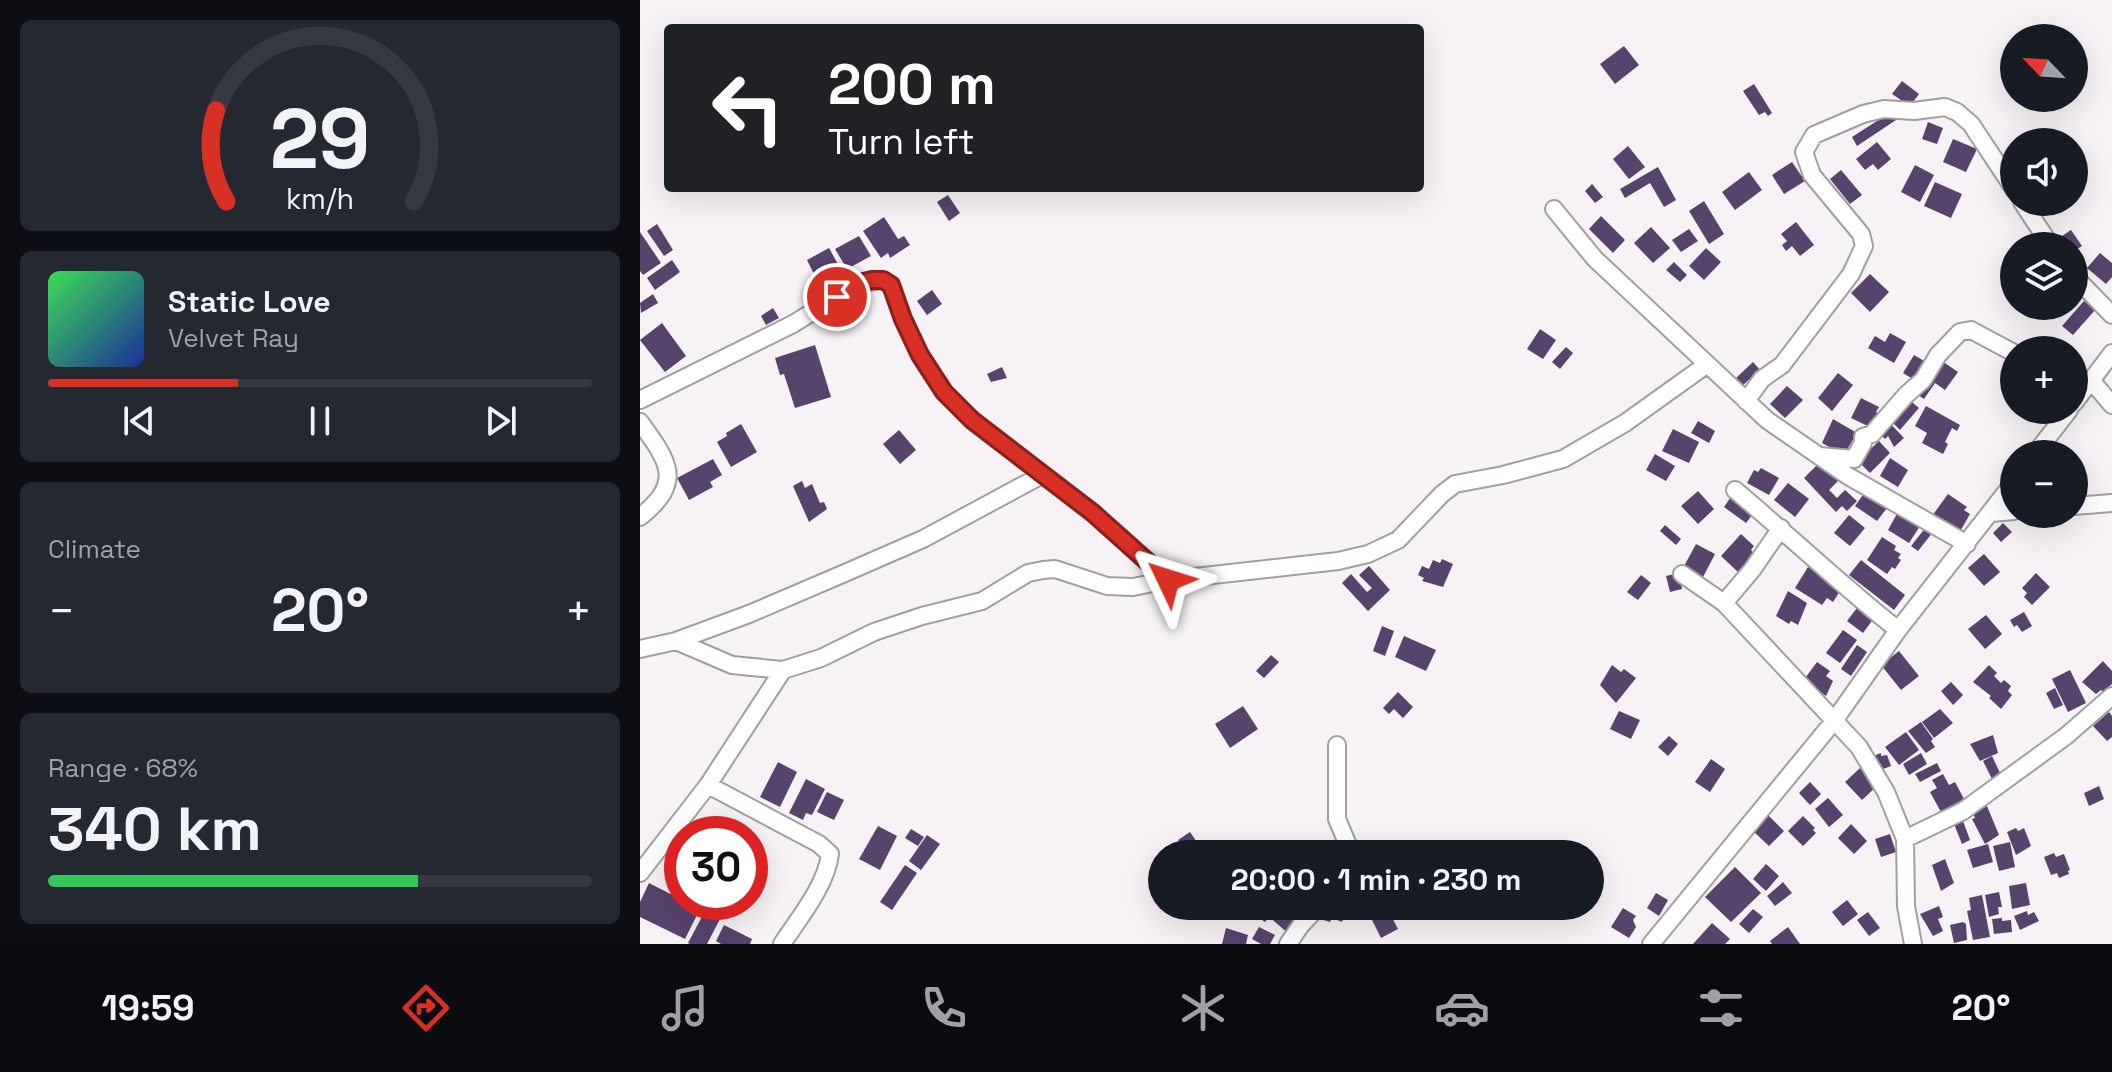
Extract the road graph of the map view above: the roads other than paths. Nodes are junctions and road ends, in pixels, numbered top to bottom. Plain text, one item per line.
1 (2000, 168) edge
2 (1554, 209) dead end
3 (2088, 290) edge
4 (2112, 315) edge
5 (2000, 346) edge
6 (2112, 353) edge
7 (1706, 365) junction
8 (2088, 382) edge
9 (2088, 393) edge
10 (640, 400) edge
11 (1746, 401) junction
12 (2112, 405) edge
13 (640, 422) edge
14 (2058, 424) edge
15 (2046, 440) edge
16 (1817, 456) junction
17 (1042, 475) junction
18 (1735, 490) dead end
19 (2000, 501) edge
20 (2112, 503) edge
21 (2088, 505) edge
22 (2000, 512) edge
23 (1991, 513) junction
24 (640, 517) edge
25 (1781, 528) junction
26 (1967, 544) junction
27 (1682, 574) dead end
28 (1168, 580) junction
29 (1724, 603) junction
30 (1898, 630) junction
31 (676, 641) junction
32 (640, 649) edge
33 (783, 670) junction
34 (2112, 696) edge
35 (1834, 721) junction
36 (1337, 745) dead end
37 (708, 785) junction
38 (1905, 839) junction
39 (1346, 840) edge
40 (640, 873) edge
41 (1306, 920) edge
42 (782, 944) edge
43 (1288, 944) edge
44 (1651, 944) edge
45 (1913, 944) edge

1 - 11 street
2 - 7 street
3 - 4 street
5 - 16 street
6 - 8 street
7 - 11 street
7 - 28 street
9 - 12 street
10 - 17 street
11 - 16 street
13 - 24 street
14 - 15 street
16 - 26 street
17 - 28 street
17 - 31 street
18 - 25 street
19 - 23 street
20 - 21 street
22 - 23 street
23 - 26 street
25 - 29 street
25 - 30 street
26 - 30 street
27 - 29 street
28 - 33 street
29 - 35 street
30 - 35 street
31 - 32 street
31 - 33 street
33 - 37 street
34 - 38 street
35 - 38 street
35 - 44 street
36 - 39 street
37 - 40 street
37 - 42 street
38 - 45 street
41 - 43 street

